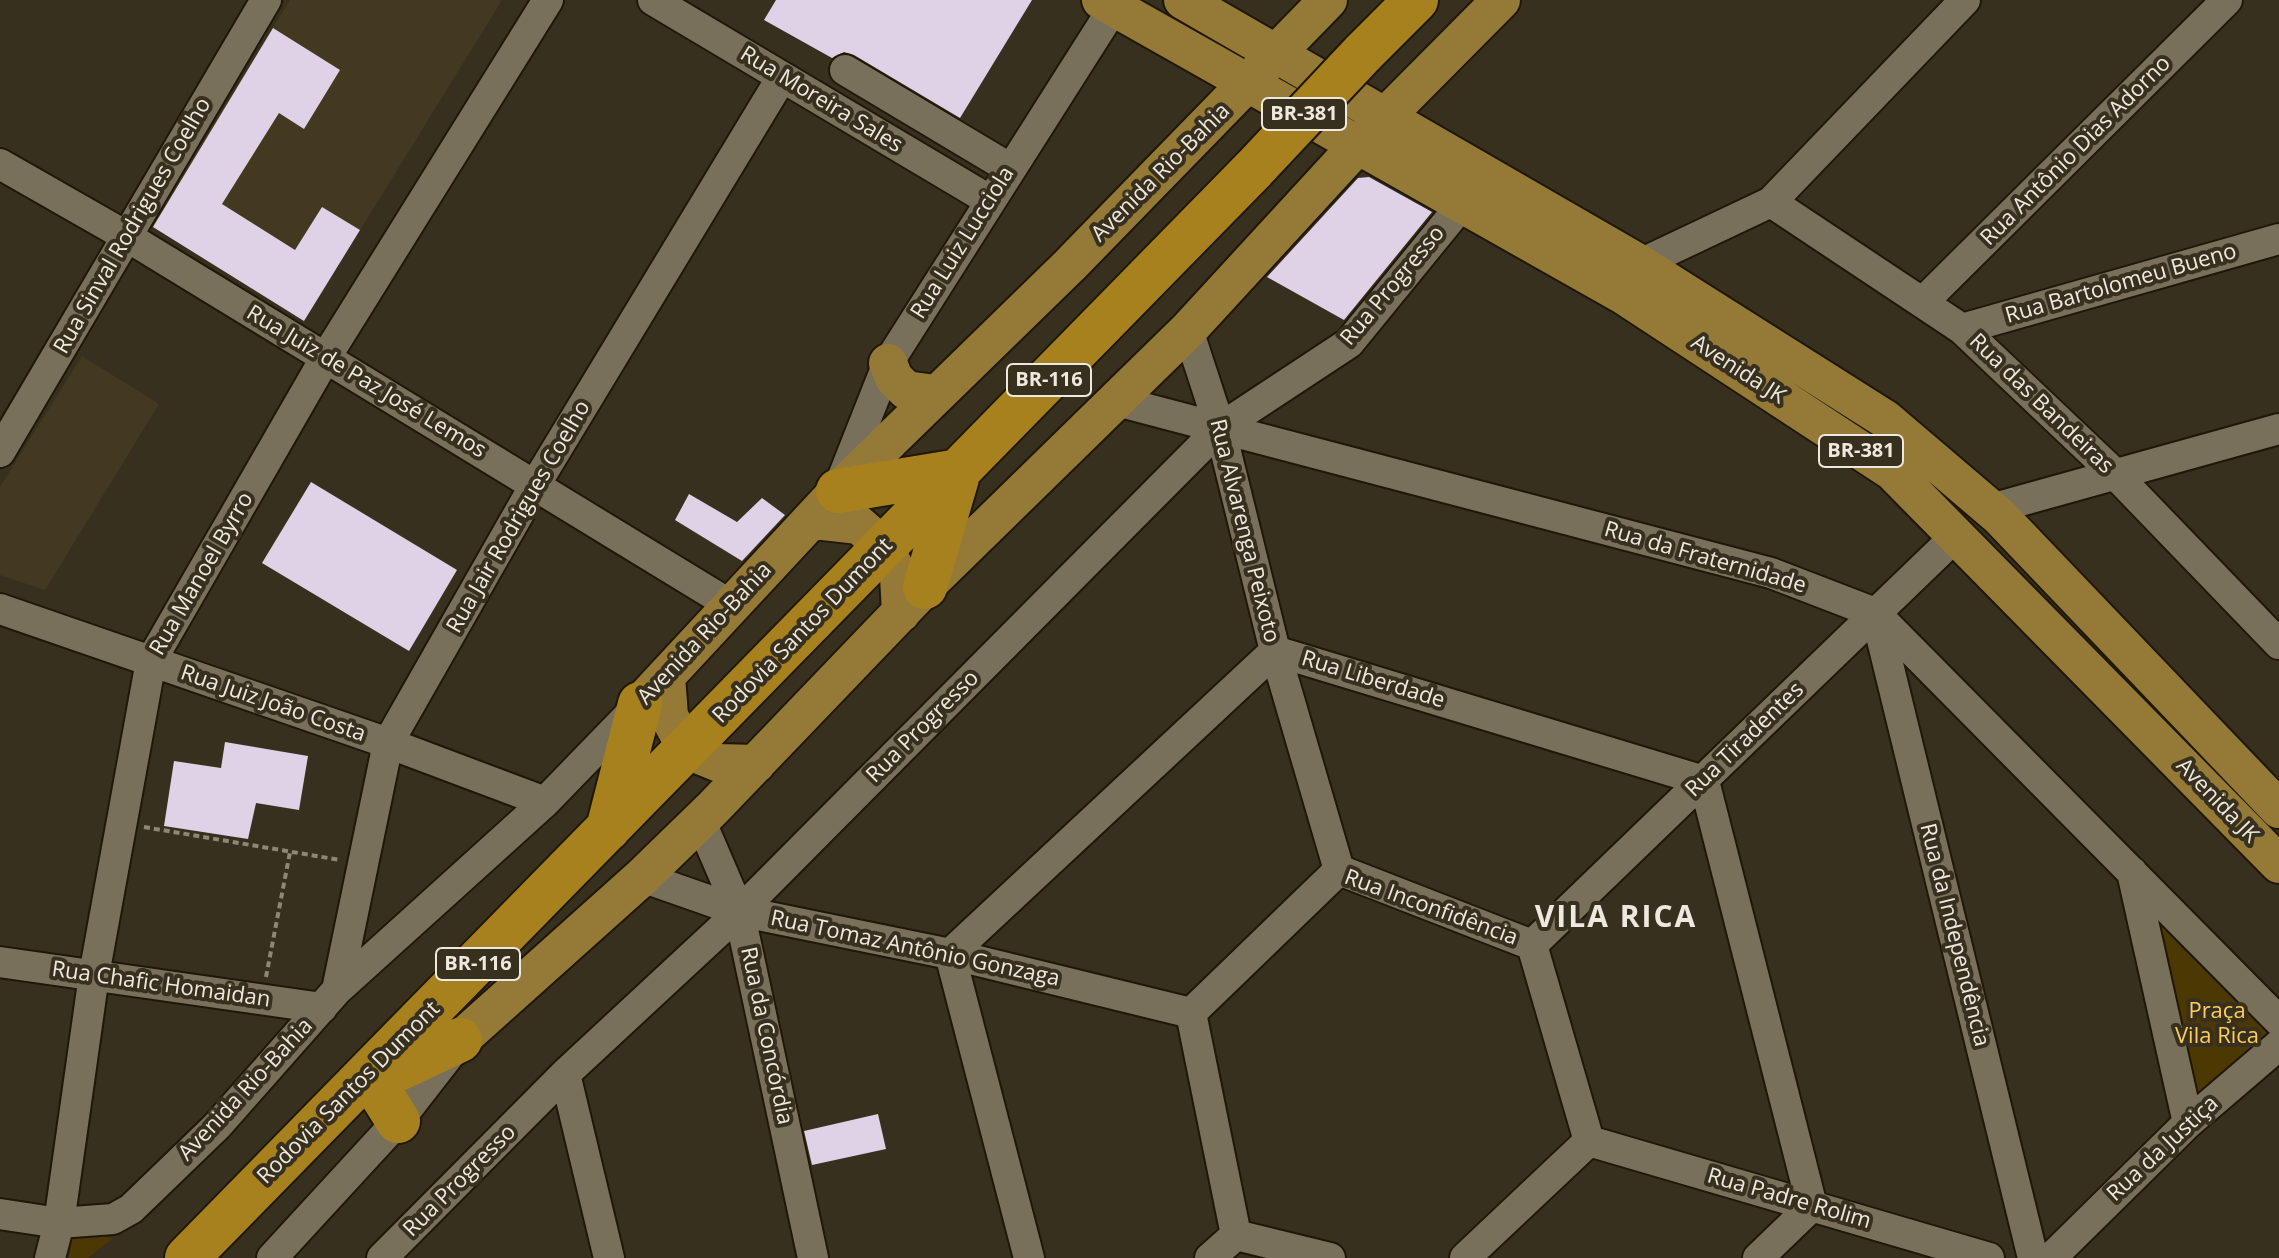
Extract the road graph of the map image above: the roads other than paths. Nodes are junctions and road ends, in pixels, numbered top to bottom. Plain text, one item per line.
1 (266, 0) edge
2 (548, 0) edge
3 (653, 0) edge
4 (1183, 0) edge
5 (1328, 0) edge
6 (1416, 0) edge
7 (1501, 0) edge
8 (1965, 0) edge
9 (2227, 0) edge
10 (1108, 4) edge
11 (1277, 54) junction
12 (845, 70) dead end
13 (782, 77) junction
14 (1250, 83) junction
15 (1371, 131) junction
16 (0, 164) edge
17 (1009, 168) junction
18 (989, 200) junction
19 (1464, 202) junction
20 (1771, 202) junction
21 (126, 236) junction
22 (2279, 239) edge
23 (1640, 264) junction
24 (1924, 301) junction
25 (1962, 329) junction
26 (1188, 330) junction
27 (326, 357) junction
28 (888, 363) junction
29 (935, 394) junction
30 (1117, 401) junction
31 (1220, 428) junction
32 (2279, 429) edge
33 (0, 452) edge
34 (959, 471) junction
35 (2115, 474) junction
36 (535, 485) junction
37 (826, 506) junction
38 (1991, 509) junction
39 (1957, 535) junction
40 (884, 547) junction
41 (913, 600) junction
42 (729, 604) junction
43 (0, 609) edge
44 (1875, 613) junction
45 (2273, 631) edge
46 (1275, 651) junction
47 (151, 661) junction
48 (653, 690) junction
49 (388, 743) junction
50 (687, 750) junction
51 (756, 764) junction
52 (1704, 781) junction
53 (545, 802) junction
54 (2279, 809) edge
55 (700, 820) junction
56 (608, 832) junction
57 (2279, 864) edge
58 (1339, 870) junction
59 (2132, 872) junction
60 (642, 877) junction
61 (739, 911) junction
62 (1532, 945) junction
63 (950, 954) junction
64 (0, 962) edge
65 (94, 975) junction
66 (329, 999) junction
67 (1191, 1013) junction
68 (2279, 1021) edge
69 (460, 1040) junction
70 (2279, 1045) edge
71 (565, 1074) junction
72 (360, 1088) junction
73 (398, 1121) junction
74 (2188, 1123) junction
75 (1589, 1141) junction
76 (1812, 1206) junction
77 (0, 1214) edge
78 (59, 1223) junction
79 (1236, 1235) junction
80 (397, 1252) edge
81 (50, 1258) edge
82 (187, 1258) edge
83 (272, 1258) edge
84 (609, 1258) edge
85 (813, 1258) edge
86 (1029, 1258) edge
87 (1210, 1258) edge
88 (1330, 1258) edge
89 (1465, 1258) edge
90 (1758, 1258) edge
91 (1989, 1258) edge
92 (2033, 1258) edge
93 (2051, 1258) edge

1 - 21 street, Rua Sinval Rodrigues Coelho
2 - 27 street, Rua Manoel Byrro
3 - 13 street, Rua Moreira Sales
4 - 11 main road, Avenida JK
5 - 11 main road, Avenida Rio-Bahia
6 - 34 highway, Rodovia Santos Dumont / BR-116, bridge
7 - 15 main road
8 - 20 street
9 - 24 street, Rua Antônio Dias Adorno
10 - 14 main road, Avenida JK
10 - 17 street, Rua Luiz Lucciola
11 - 14 main road, Avenida Rio-Bahia
11 - 15 main road, Avenida JK / BR-381
12 - 17 street
13 - 18 street, Rua Moreira Sales
13 - 36 street, Rua Jair Rodrigues Coelho
14 - 15 main road, Avenida JK / BR-381
14 - 29 main road, Avenida Rio-Bahia
15 - 19 main road, Avenida JK / BR-381
15 - 23 main road, Avenida JK / BR-381
15 - 26 main road
16 - 21 street, Rua Juiz de Paz José Lemos
17 - 18 street, Rua Luiz Lucciola
18 - 28 street, Rua Luiz Lucciola
19 - 31 street, Rua Progresso
19 - 39 main road, Avenida JK / BR-381
20 - 23 street
20 - 24 street, Rua das Bandeiras
21 - 27 street, Rua Juiz de Paz José Lemos
21 - 33 street, Rua Sinval Rodrigues Coelho
22 - 25 street, Rua Bartolomeu Bueno
23 - 38 main road, Avenida JK / BR-381
24 - 25 street, Rua das Bandeiras
25 - 35 street, Rua das Bandeiras
26 - 30 main road
26 - 31 street, Rua Alvarenga Peixoto
27 - 36 street, Rua Juiz de Paz José Lemos
27 - 47 street, Rua Manoel Byrro
28 - 29 main road
28 - 37 street, Rua Luiz Lucciola
29 - 37 main road, Avenida Rio-Bahia
30 - 31 street, Rua da Fraternidade
30 - 41 main road
31 - 44 street, Rua da Fraternidade
31 - 46 street, Rua Alvarenga Peixoto
31 - 61 street, Rua Progresso
32 - 35 street
34 - 37 highway
34 - 40 highway, Rodovia Santos Dumont / BR-116
34 - 41 highway
35 - 38 street
35 - 45 street, Rua das Bandeiras
36 - 42 street, Rua Juiz de Paz José Lemos
36 - 49 street, Rua Jair Rodrigues Coelho
37 - 40 main road
37 - 42 main road, Avenida Rio-Bahia
38 - 54 main road, Avenida JK / BR-381
39 - 44 street, Rua Tiradentes
39 - 57 main road, Avenida JK / BR-381
40 - 41 main road
40 - 50 highway, Rodovia Santos Dumont / BR-116
41 - 51 main road
42 - 48 main road, Avenida Rio-Bahia
43 - 47 street, Rua Juiz João Costa
44 - 52 street, Rua Tiradentes
44 - 59 street, Rua da Fraternidade
44 - 92 street, Rua da Independência
46 - 52 street, Rua Liberdade
46 - 58 street, Rua Alvarenga Peixoto
46 - 63 street, Rua Liberdade
47 - 49 street, Rua Juiz João Costa
47 - 65 street, Rua Manoel Byrro
48 - 50 main road
48 - 53 street, Avenida Rio-Bahia
48 - 56 highway
49 - 53 street, Rua Juiz João Costa
49 - 66 street, Rua Jair Rodrigues Coelho
50 - 51 main road
50 - 56 highway, Rodovia Santos Dumont / BR-116
51 - 55 main road
52 - 62 street, Rua Tiradentes
52 - 76 street
53 - 66 street, Avenida Rio-Bahia
55 - 60 main road
55 - 61 street, Rua da Concórdia
56 - 72 highway, Rodovia Santos Dumont / BR-116
58 - 62 street, Rua Inconfidência
58 - 67 street, Rua Inconfidência
59 - 68 street, Rua da Fraternidade
59 - 74 street
60 - 61 street, Rua Tomaz Antônio Gonzaga
60 - 69 main road
61 - 63 street, Rua Tomaz Antônio Gonzaga
61 - 71 street, Rua Progresso
61 - 85 street, Rua da Concórdia
62 - 75 street, Rua Inconfidência
63 - 67 street, Rua Tomaz Antônio Gonzaga
63 - 86 street
64 - 65 street, Rua Chafic Homaidan
65 - 66 street, Rua Chafic Homaidan
65 - 78 street, Rua Manoel Byrro
66 - 78 street, Avenida Rio-Bahia
67 - 79 street
69 - 72 highway
69 - 73 street
70 - 74 street, Rua da Justiça
71 - 80 street, Rua Progresso
71 - 84 street
72 - 73 highway
72 - 82 highway, Rodovia Santos Dumont / BR-116
73 - 83 street
74 - 93 street, Rua da Justiça
75 - 76 street, Rua Padre Rolim
75 - 89 street
76 - 90 street
76 - 91 street, Rua Padre Rolim
77 - 78 street, Avenida Rio-Bahia
78 - 81 street, Rua Manoel Byrro
79 - 87 street
79 - 88 street

